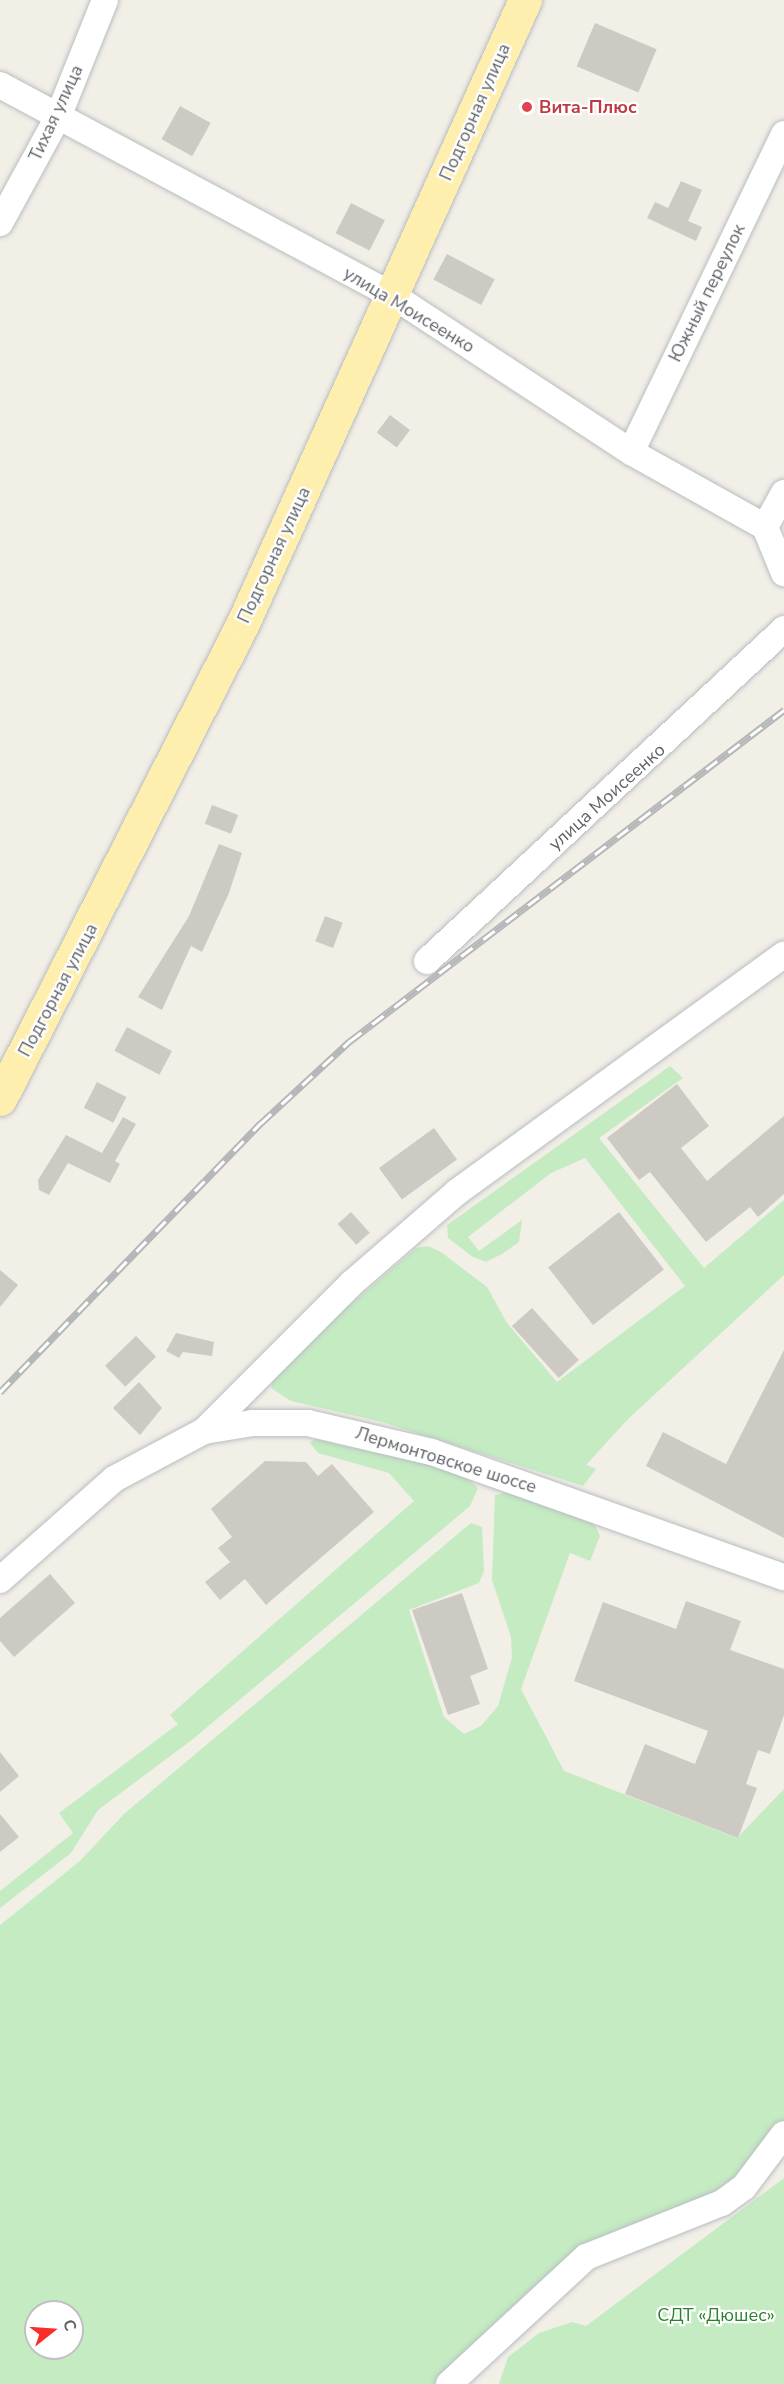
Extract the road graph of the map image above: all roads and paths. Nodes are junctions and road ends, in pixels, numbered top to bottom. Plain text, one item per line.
1 (105, 0) edge
2 (525, 0) edge
3 (0, 84) edge
4 (58, 117) junction
5 (784, 134) edge
6 (0, 223) edge
7 (392, 295) junction
8 (631, 452) junction
9 (784, 493) edge
10 (765, 527) junction
11 (784, 573) edge
12 (784, 629) edge
13 (784, 954) edge
14 (427, 961) dead end
15 (0, 1099) edge
16 (204, 1431) junction
17 (784, 1577) edge
18 (0, 1580) edge
19 (784, 2134) edge
20 (449, 2384) edge

1 - 4 street, Тихая улица
2 - 7 main road, Подгорная улица
3 - 4 street, улица Моисеенко
4 - 6 street, Тихая улица
4 - 7 street, улица Моисеенко
5 - 8 street, Южный переулок
7 - 8 street, улица Моисеенко
7 - 15 main road, Подгорная улица
8 - 10 street, улица Моисеенко
9 - 10 street
10 - 11 street
12 - 14 street, улица Моисеенко
13 - 16 street
16 - 17 street, Лермонтовское шоссе
16 - 18 street, Лермонтовское шоссе
19 - 20 street

